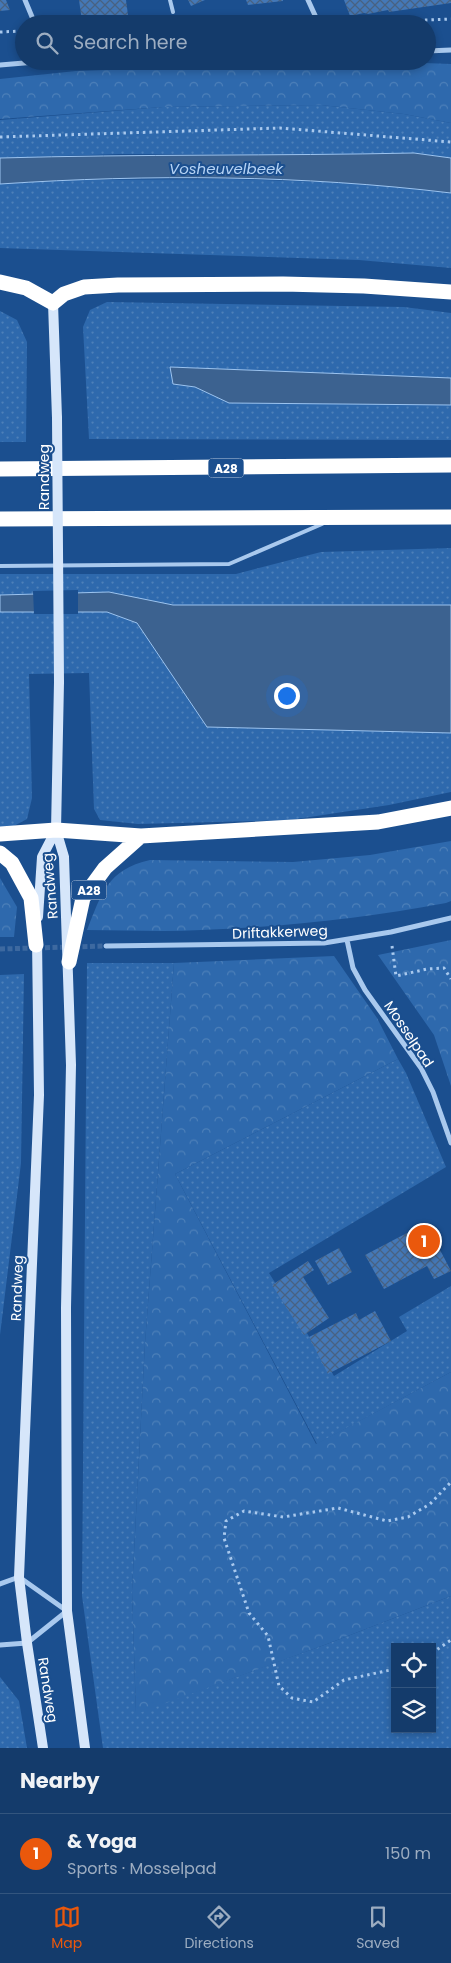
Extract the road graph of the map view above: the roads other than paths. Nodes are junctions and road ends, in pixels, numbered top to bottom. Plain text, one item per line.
1 (25, 0) edge
2 (170, 0) edge
3 (308, 0) edge
4 (173, 12) dead end
5 (31, 15) edge
6 (315, 15) edge
7 (451, 50) edge
8 (436, 51) edge
9 (15, 64) edge
10 (0, 65) edge
11 (0, 282) edge
12 (451, 292) edge
13 (53, 303) junction
14 (451, 465) edge
15 (0, 469) edge
16 (335, 518) junction
17 (451, 518) edge
18 (0, 519) edge
19 (0, 566) edge
20 (451, 808) edge
21 (56, 830) junction
22 (0, 834) edge
23 (141, 836) junction
24 (0, 852) edge
25 (451, 918) edge
26 (348, 940) junction
27 (36, 945) junction
28 (106, 946) tunnel mouth
29 (68, 962) junction
30 (451, 1143) edge
31 (19, 1577) junction
32 (0, 1584) edge
33 (67, 1611) junction
34 (27, 1643) junction
35 (0, 1645) edge
36 (43, 1748) edge
37 (85, 1748) edge

1 - 5 street
2 - 4 lane
3 - 6 street
7 - 8 street
9 - 10 street
11 - 13 highway
12 - 13 highway
13 - 21 main road, Randweg, bridge
14 - 15 highway, A28
16 - 17 highway
16 - 18 highway
16 - 19 lane
20 - 23 highway
21 - 22 highway
21 - 23 highway
21 - 27 main road, Randweg
21 - 29 main road, Randweg
23 - 29 highway, A28
24 - 27 highway
25 - 26 street, Driftakkerweg
26 - 28 street, Driftakkerweg
26 - 30 street, Mosselpad
27 - 31 main road, Randweg
29 - 33 main road, Randweg
31 - 32 street
31 - 33 street
31 - 34 main road, Randweg
33 - 34 street
33 - 37 main road, Randweg
34 - 35 street
34 - 36 main road, Randweg

